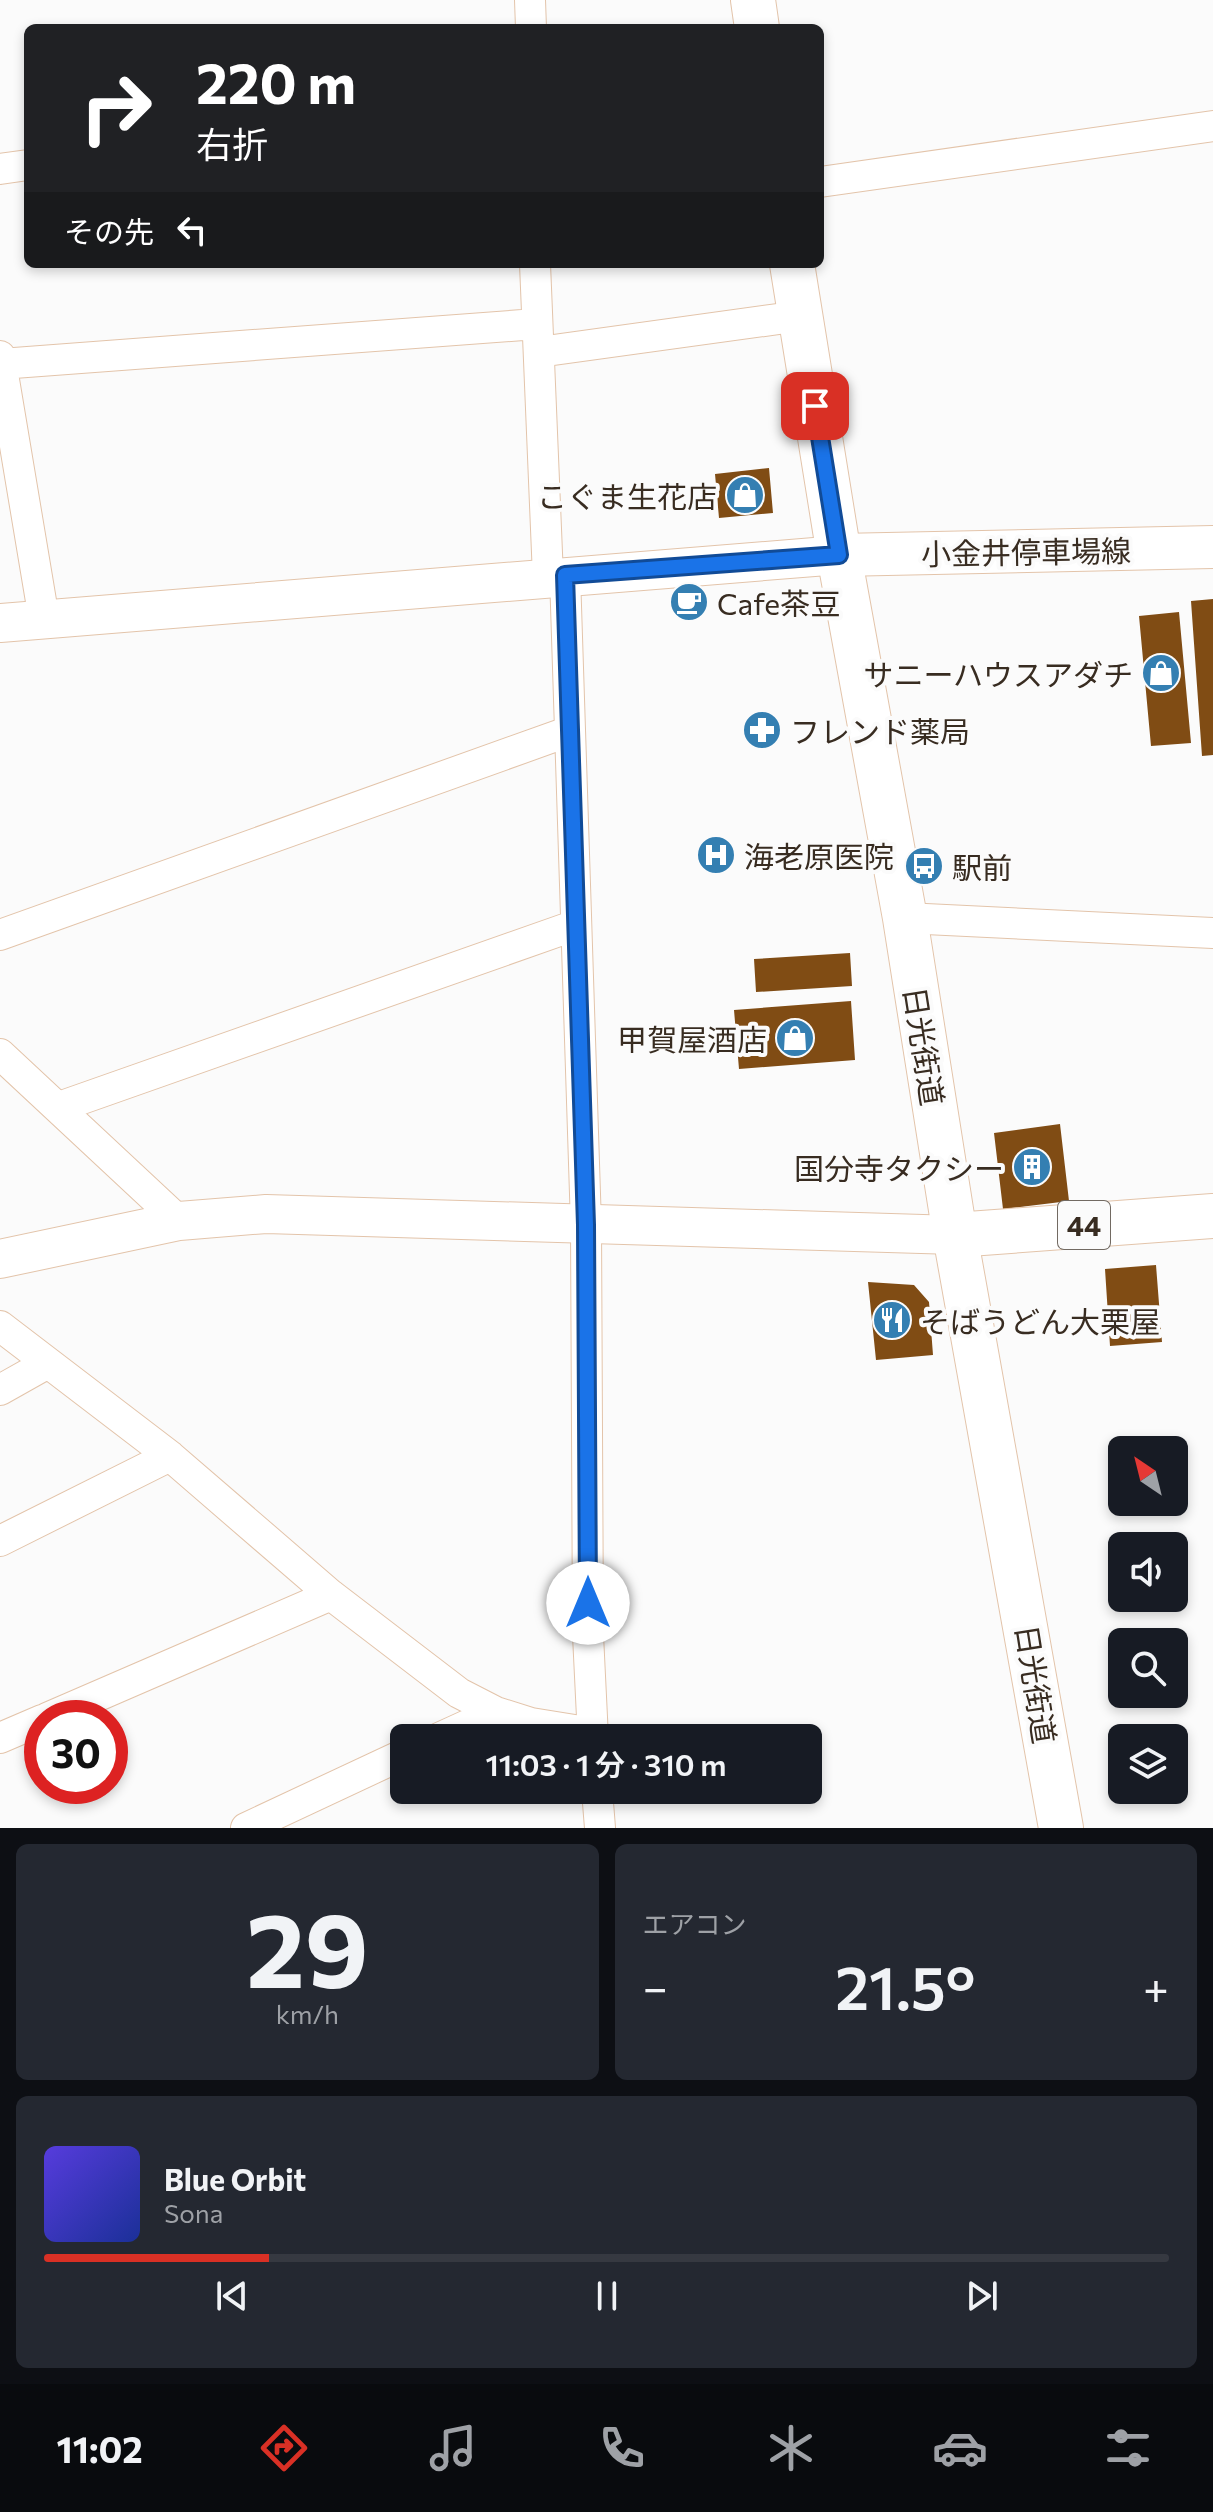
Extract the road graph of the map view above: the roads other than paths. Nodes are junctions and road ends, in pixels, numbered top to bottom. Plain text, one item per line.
1 (530, 0) edge
2 (753, 0) edge
3 (531, 24) edge
4 (756, 24) edge
5 (1213, 126) edge
6 (24, 166) edge
7 (0, 169) edge
8 (824, 181) edge
9 (535, 268) edge
10 (793, 268) edge
11 (800, 316) junction
12 (538, 338) junction
13 (0, 362) edge
14 (1213, 547) edge
15 (839, 555) junction
16 (556, 576) junction
17 (44, 619) junction
18 (0, 623) edge
19 (570, 731) junction
20 (905, 918) junction
21 (576, 925) junction
22 (1213, 933) edge
23 (0, 935) edge
24 (0, 1054) edge
25 (59, 1107) junction
26 (1213, 1216) edge
27 (179, 1221) junction
28 (586, 1225) junction
29 (955, 1235) junction
30 (0, 1259) edge
31 (0, 1326) edge
32 (48, 1363) junction
33 (0, 1390) edge
34 (170, 1456) junction
35 (0, 1541) edge
36 (331, 1595) junction
37 (88, 1700) edge
38 (496, 1712) junction
39 (470, 1724) edge
40 (536, 1724) edge
41 (592, 1724) edge
42 (24, 1728) edge
43 (0, 1738) edge
44 (390, 1761) edge
45 (598, 1804) edge
46 (253, 1826) edge
47 (600, 1828) edge
48 (1061, 1828) edge

1 - 3 street
2 - 4 main road
5 - 8 street
6 - 7 street
9 - 12 street
10 - 11 main road, 日光街道
11 - 12 street
11 - 15 main road, 日光街道
12 - 13 street
12 - 16 street
13 - 17 street
14 - 15 main road, 小金井停車場線
15 - 16 street
15 - 20 main road, 日光街道
16 - 17 street
16 - 19 street
17 - 18 street
19 - 21 street
19 - 23 street
20 - 22 street
20 - 29 main road, 日光街道
21 - 25 street
21 - 28 street
24 - 25 street
25 - 27 street
26 - 29 main road, 44
27 - 28 street
27 - 30 street
28 - 29 street
28 - 41 street
29 - 48 main road, 日光街道
31 - 32 street
32 - 33 street
32 - 34 street
34 - 35 street
34 - 36 street
36 - 37 street
36 - 38 street
38 - 39 street
38 - 40 street
42 - 43 street
44 - 46 street
45 - 47 street

